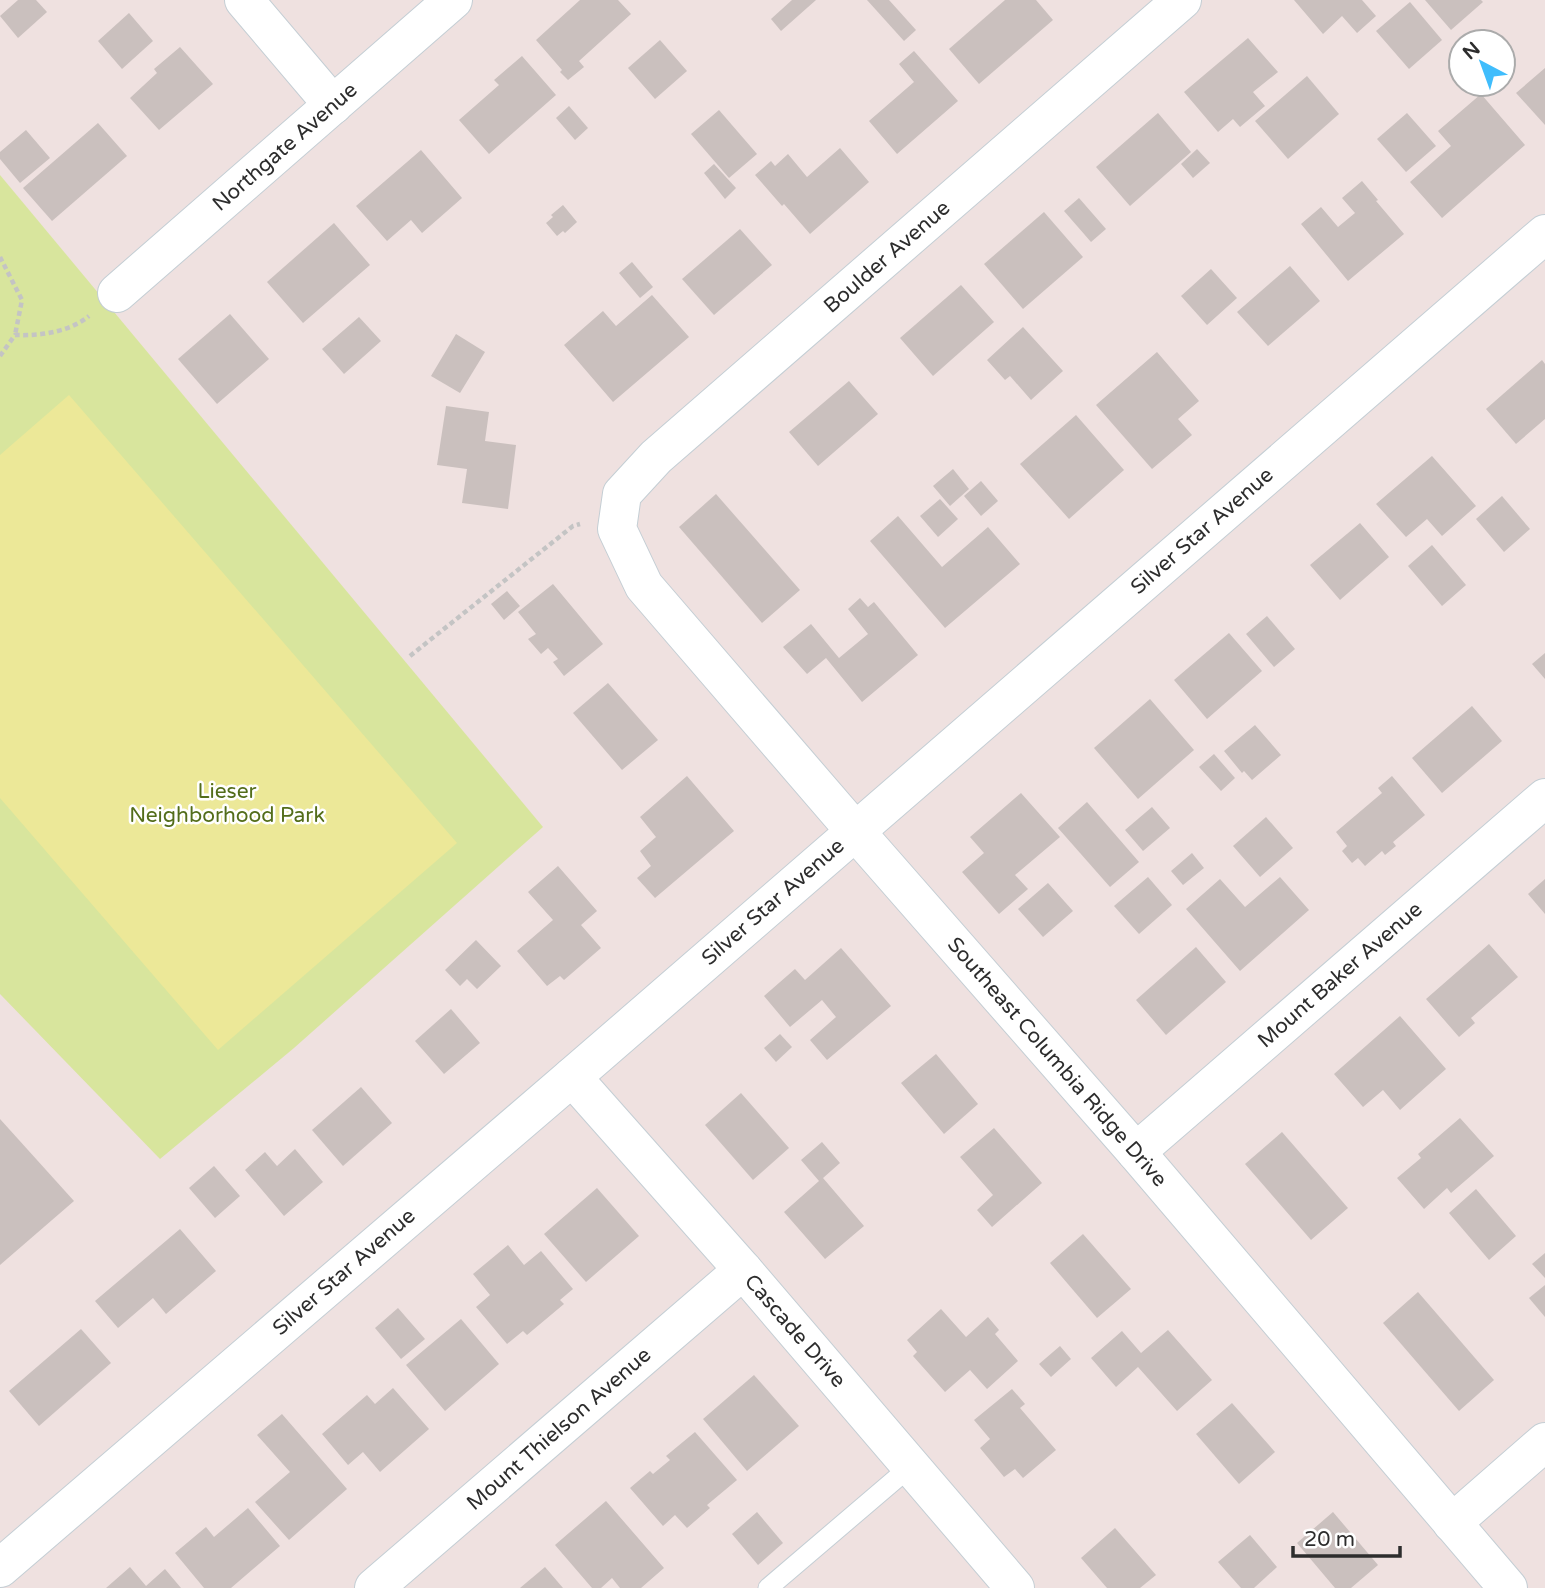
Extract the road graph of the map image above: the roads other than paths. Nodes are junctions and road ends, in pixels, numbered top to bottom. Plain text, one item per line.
1 (244, 0) edge
2 (453, 0) edge
3 (1182, 0) edge
4 (333, 105) junction
5 (1545, 234) edge
6 (117, 293) road end
7 (618, 520) joint
8 (1545, 798) edge
9 (855, 831) junction
10 (572, 1077) junction
11 (1136, 1152) junction
12 (743, 1270) junction
13 (1545, 1442) edge
14 (911, 1466) junction
15 (1452, 1523) junction
16 (0, 1567) edge
17 (374, 1588) edge
18 (768, 1588) edge
19 (1015, 1588) edge
20 (1508, 1588) edge

1 - 4 street
2 - 4 street, Northgate Avenue
3 - 7 street, Boulder Avenue
4 - 6 street, Northgate Avenue
5 - 9 street, Silver Star Avenue
7 - 9 street, Southeast Columbia Ridge Drive
8 - 11 street, Mount Baker Avenue
9 - 10 street, Silver Star Avenue
9 - 11 street, Southeast Columbia Ridge Drive
10 - 12 street, Cascade Drive
10 - 16 street, Silver Star Avenue
11 - 15 street, Southeast Columbia Ridge Drive
12 - 14 street, Cascade Drive
12 - 17 street, Mount Thielson Avenue
13 - 15 street
14 - 18 lane
14 - 19 street, Cascade Drive
15 - 20 street, Southeast Columbia Ridge Drive

